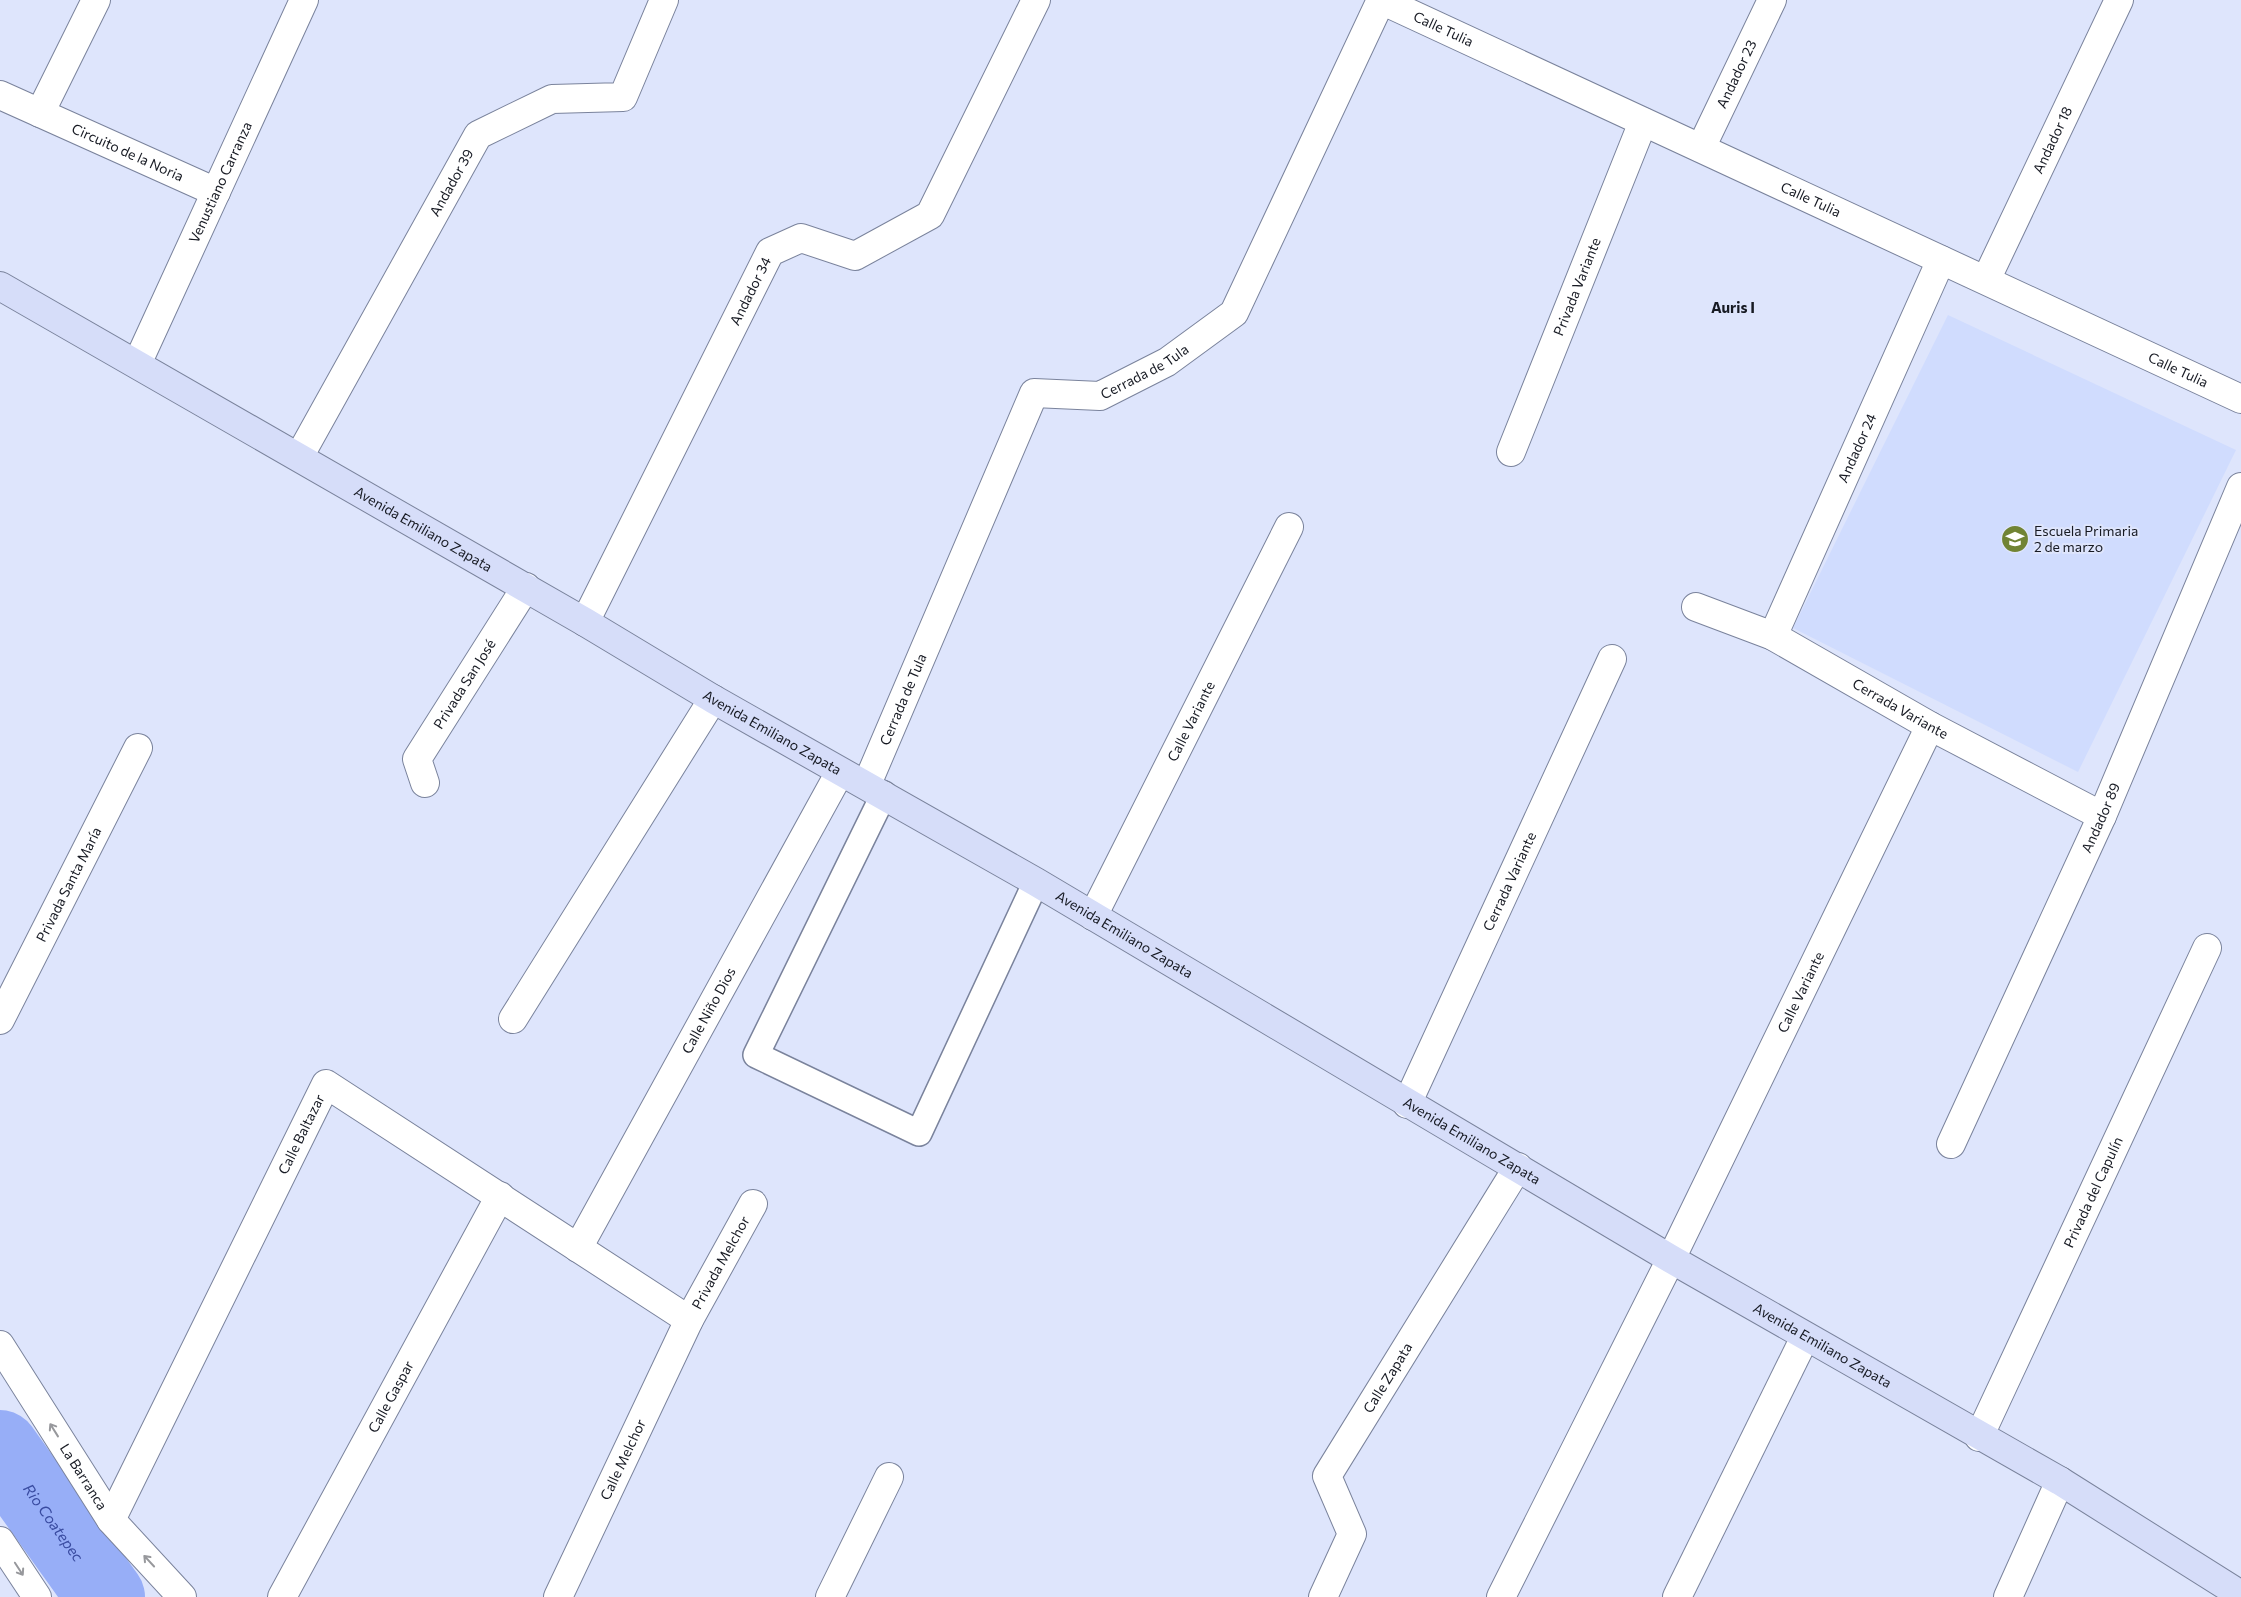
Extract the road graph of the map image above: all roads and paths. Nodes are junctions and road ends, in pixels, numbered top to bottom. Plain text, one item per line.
1 (96, 0) edge
2 (304, 0) edge
3 (664, 0) edge
4 (1036, 0) edge
5 (1381, 0) edge
6 (1772, 0) edge
7 (2118, 0) edge
8 (1418, 8) edge
9 (0, 95) edge
10 (40, 113) junction
11 (1643, 122) junction
12 (1701, 148) junction
13 (216, 192) junction
14 (1941, 260) junction
15 (1986, 280) junction
16 (0, 286) edge
17 (137, 364) junction
18 (2241, 398) edge
19 (1511, 452) dead end
20 (299, 457) junction
21 (2241, 486) edge
22 (1289, 527) dead end
23 (526, 588) junction
24 (1696, 607) dead end
25 (585, 622) junction
26 (1773, 636) junction
27 (1612, 659) dead end
28 (713, 699) junction
29 (1930, 726) junction
30 (138, 748) dead end
31 (840, 772) junction
32 (425, 783) dead end
33 (876, 789) junction
34 (2102, 816) junction
35 (1036, 882) junction
36 (1093, 916) junction
37 (2207, 948) dead end
38 (513, 1019) dead end
39 (0, 1020) edge
40 (1406, 1104) junction
41 (1951, 1144) dead end
42 (1518, 1167) junction
43 (500, 1196) junction
44 (753, 1204) dead end
45 (578, 1248) junction
46 (1671, 1259) junction
47 (689, 1320) junction
48 (1805, 1337) junction
49 (0, 1345) edge
50 (1979, 1436) junction
51 (889, 1477) dead end
52 (2060, 1482) junction
53 (111, 1520) junction
54 (0, 1540) edge
55 (2241, 1595) edge
56 (37, 1597) edge
57 (182, 1597) edge
58 (282, 1597) edge
59 (558, 1597) edge
60 (830, 1597) edge
61 (1323, 1597) edge
62 (1501, 1597) edge
63 (1677, 1597) edge
64 (2008, 1597) edge

1 - 10 street
2 - 13 street, Venustiano Carranza
3 - 20 street, Andador 39
4 - 25 street, Andador 34
5 - 8 street, Calle Tulia
5 - 33 street, Cerrada de Tula
6 - 12 street, Andador 23
7 - 15 street, Andador 18
8 - 11 street, Calle Tulia
9 - 10 street, Circuito de la Noria
10 - 13 street, Circuito de la Noria
11 - 12 street, Calle Tulia
11 - 19 street, Privada Variante
12 - 14 street, Calle Tulia
13 - 17 street, Venustiano Carranza
14 - 15 street, Calle Tulia
14 - 26 street, Andador 24
15 - 18 street, Calle Tulia
16 - 17 main road, Avenida Emiliano Zapata
17 - 20 main road, Avenida Emiliano Zapata
20 - 23 main road, Avenida Emiliano Zapata
21 - 34 street, Andador 89
22 - 36 street, Calle Variante
23 - 25 main road, Avenida Emiliano Zapata
23 - 32 street, Privada San José
24 - 26 street, Cerrada Variante
25 - 28 main road, Avenida Emiliano Zapata
26 - 29 street, Cerrada Variante
27 - 40 street, Cerrada Variante
28 - 31 main road, Avenida Emiliano Zapata
28 - 38 street
29 - 34 street, Cerrada Variante
29 - 46 street, Calle Variante
30 - 39 street, Privada Santa María
31 - 33 main road, Avenida Emiliano Zapata
31 - 45 street, Calle Niño Dios
33 - 35 main road, Avenida Emiliano Zapata
33 - 35 lane
34 - 41 street, Andador 89
35 - 36 main road, Avenida Emiliano Zapata
36 - 40 main road, Avenida Emiliano Zapata
37 - 50 street, Privada del Capulín
40 - 42 main road, Avenida Emiliano Zapata
42 - 46 main road, Avenida Emiliano Zapata
42 - 61 street, Calle Zapata
43 - 45 street, Calle Baltazar
43 - 53 street, Calle Baltazar
43 - 58 street, Calle Gaspar
44 - 47 street, Privada Melchor
45 - 47 street, Calle Baltazar
46 - 48 main road, Avenida Emiliano Zapata
46 - 62 street, Calle Variante
47 - 59 street, Calle Melchor
48 - 50 main road, Avenida Emiliano Zapata
48 - 63 street
53 -> 49 street, La Barranca
50 - 52 main road, Avenida Emiliano Zapata
51 - 60 street
52 - 55 main road, Avenida Emiliano Zapata
52 - 64 street
57 -> 53 street, La Barranca
54 -> 56 street

